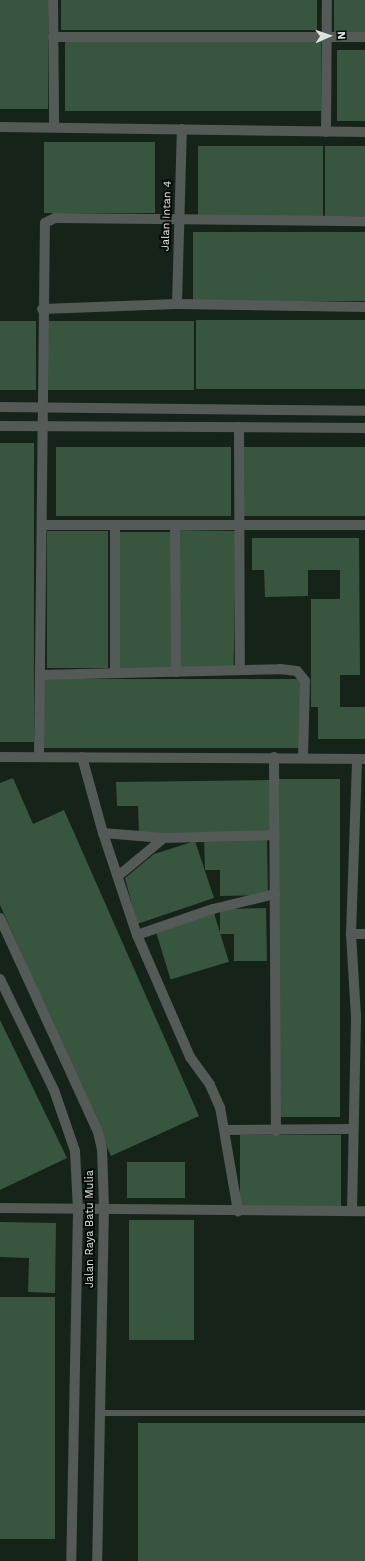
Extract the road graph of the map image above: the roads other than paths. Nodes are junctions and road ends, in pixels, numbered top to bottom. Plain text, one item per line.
1 (53, 0) edge
2 (327, 0) edge
3 (328, 36) junction
4 (53, 37) junction
5 (365, 37) edge
6 (54, 126) junction
7 (0, 127) edge
8 (182, 129) junction
9 (326, 132) junction
10 (365, 132) edge
11 (180, 220) junction
12 (365, 221) edge
13 (177, 304) junction
14 (365, 308) edge
15 (42, 309) junction
16 (43, 406) junction
17 (0, 407) edge
18 (365, 411) edge
19 (0, 426) edge
20 (42, 427) junction
21 (239, 427) junction
22 (365, 428) edge
23 (42, 525) junction
24 (115, 525) junction
25 (175, 525) junction
26 (365, 525) edge
27 (239, 526) junction
28 (240, 670) junction
29 (176, 672) junction
30 (115, 673) junction
31 (40, 675) junction
32 (39, 756) junction
33 (0, 757) edge
34 (82, 757) junction
35 (274, 757) junction
36 (303, 758) junction
37 (361, 759) edge
38 (103, 833) junction
39 (275, 835) junction
40 (164, 838) junction
41 (118, 876) junction
42 (275, 894) junction
43 (0, 918) edge
44 (351, 934) junction
45 (365, 934) edge
46 (137, 935) junction
47 (0, 979) edge
48 (360, 1017) edge
49 (352, 1129) junction
50 (225, 1130) junction
51 (276, 1131) junction
52 (104, 1207) junction
53 (0, 1208) edge
54 (78, 1210) junction
55 (352, 1210) junction
56 (238, 1211) junction
57 (365, 1211) edge
58 (365, 1413) edge
59 (100, 1414) junction
60 (71, 1561) edge
61 (97, 1561) edge

1 - 4 street
2 - 3 street
3 - 4 street
3 - 5 street
3 - 9 street
4 - 6 street
6 - 7 street
6 - 8 street
8 - 9 street
8 - 11 street, Jalan Intan 4
9 - 10 street
11 - 12 street
11 - 13 street, Jalan Intan 4
11 - 15 street
13 - 14 street
13 - 15 street
15 - 16 street
16 - 17 street
16 - 18 street
16 - 20 street
19 - 20 street
20 - 21 street
20 - 23 street
21 - 22 street
21 - 27 street
23 - 24 street
23 - 31 street
24 - 25 street
24 - 30 street
25 - 27 street
25 - 29 street
26 - 27 street
27 - 28 street
28 - 29 street
28 - 36 street
29 - 30 street
30 - 31 street
31 - 32 street
32 - 33 street
32 - 34 street
34 - 35 street
34 - 38 street
35 - 36 street
35 - 39 street
36 - 37 street
37 - 44 street
38 - 40 street
38 - 41 street
39 - 40 street
39 - 42 street
40 - 41 street
41 - 46 street
42 - 46 street
42 - 51 street
43 - 52 street, Jalan Raya Batu Mulia
44 - 45 street
44 - 48 street
46 - 50 street
47 - 54 street
48 - 49 street
49 - 51 street
49 - 55 street
50 - 51 street
50 - 56 street
52 - 54 street
52 - 56 street
52 - 59 street, Jalan Raya Batu Mulia
53 - 54 street
54 - 60 street
55 - 56 street
55 - 57 street
58 - 59 lane
59 - 61 street, Jalan Raya Batu Mulia

